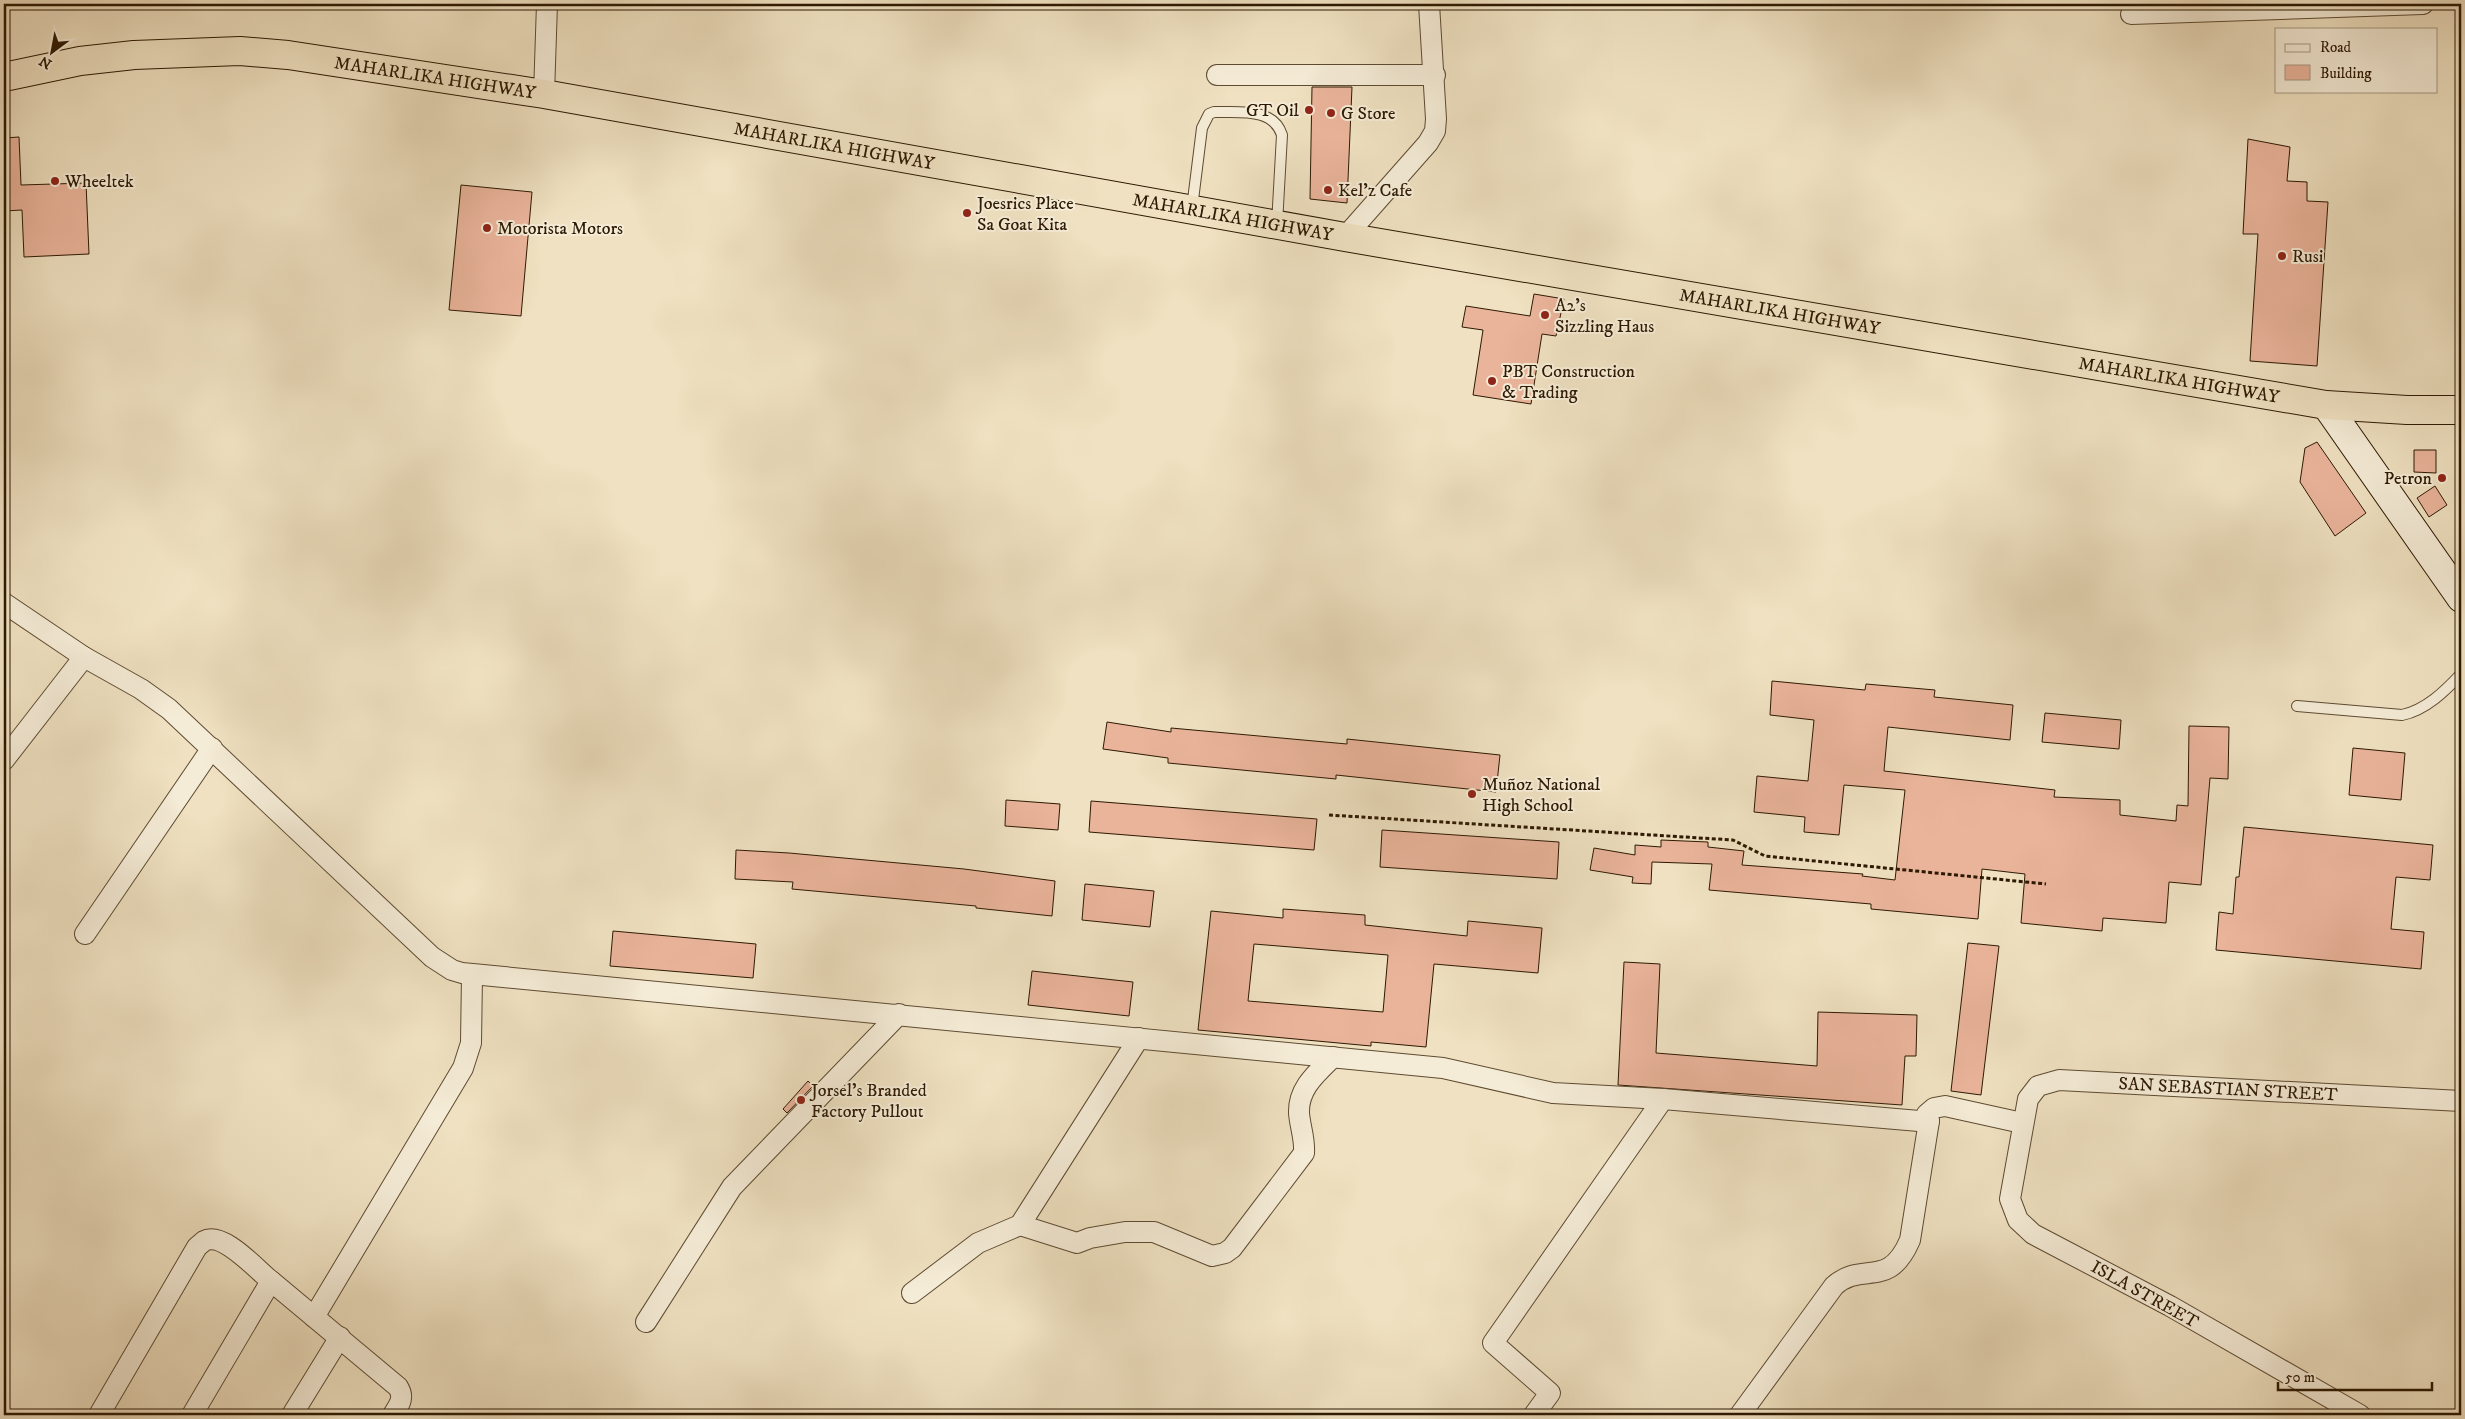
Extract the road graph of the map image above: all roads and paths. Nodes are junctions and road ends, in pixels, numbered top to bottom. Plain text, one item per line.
1 (547, 4) edge
2 (1429, 4) edge
3 (2423, 4) edge
4 (2131, 14) dead end
5 (1217, 75) dead end
6 (1435, 75) junction
7 (4, 77) edge
8 (544, 94) junction
9 (1191, 210) junction
10 (1277, 225) junction
11 (1345, 237) junction
12 (2326, 405) junction
13 (2461, 410) edge
14 (2461, 598) edge
15 (4, 602) edge
16 (84, 657) junction
17 (2461, 674) edge
18 (2297, 706) dead end
19 (212, 748) junction
20 (4, 760) edge
21 (1329, 815) dead end
22 (2046, 884) dead end
23 (85, 934) dead end
24 (472, 975) junction
25 (899, 1014) junction
26 (1138, 1038) junction
27 (1333, 1057) junction
28 (1663, 1099) junction
29 (2461, 1101) edge
30 (1929, 1121) junction
31 (2022, 1123) junction
32 (1020, 1225) junction
33 (271, 1281) junction
34 (912, 1293) dead end
35 (314, 1316) junction
36 (646, 1322) dead end
37 (340, 1337) junction
38 (99, 1415) edge
39 (192, 1415) edge
40 (292, 1415) edge
41 (393, 1415) edge
42 (1534, 1415) edge
43 (1740, 1415) edge
44 (2360, 1415) edge

1 - 8 street
2 - 6 street
3 - 4 street
5 - 6 street
6 - 11 street
7 - 8 highway, MAHARLIKA HIGHWAY
8 - 9 highway, MAHARLIKA HIGHWAY
9 - 10 highway, MAHARLIKA HIGHWAY
9 - 10 lane
10 - 11 highway, MAHARLIKA HIGHWAY
11 - 12 highway, MAHARLIKA HIGHWAY
12 - 13 highway, MAHARLIKA HIGHWAY
12 - 14 main road
15 - 16 street
16 - 19 street
16 - 20 street
17 - 18 lane
19 - 23 street
19 - 24 street
21 - 22 path
24 - 25 street
24 - 35 street
25 - 26 street
25 - 36 street
26 - 27 street
26 - 32 street
27 - 28 street
27 - 32 street
28 - 30 street
28 - 42 street
29 - 31 street, SAN SEBASTIAN STREET
30 - 31 street
30 - 43 street
31 - 44 street, ISLA STREET
32 - 34 street
33 - 35 street
33 - 38 street
33 - 39 street
35 - 37 street
37 - 40 street
37 - 41 street

